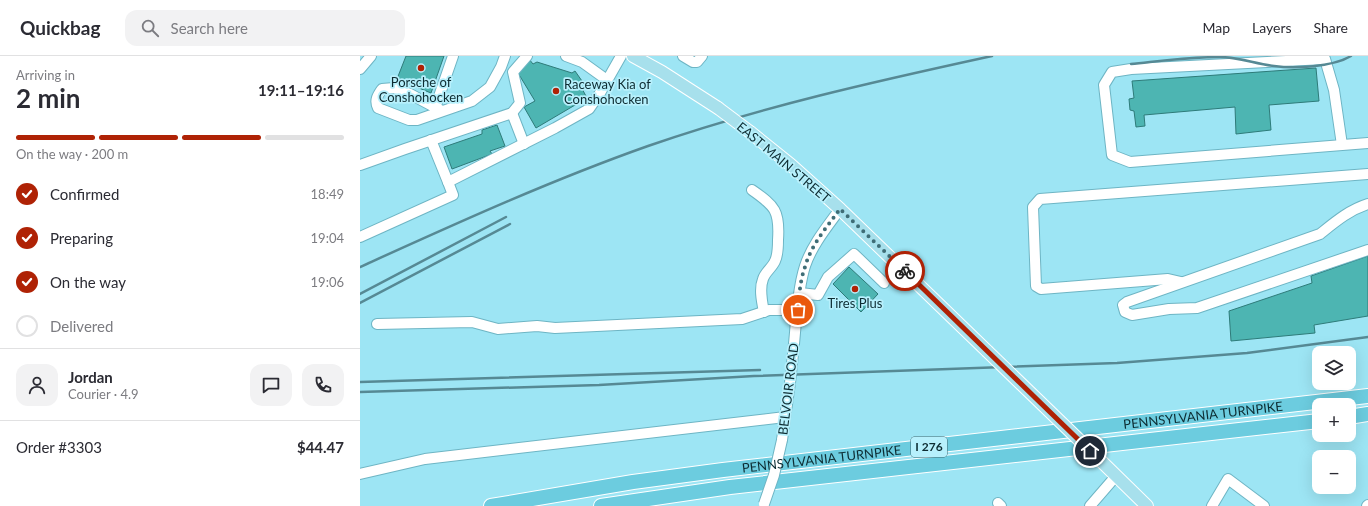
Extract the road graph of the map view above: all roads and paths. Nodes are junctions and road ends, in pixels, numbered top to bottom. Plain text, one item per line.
1 (371, 56) edge
2 (453, 56) edge
3 (505, 56) edge
4 (527, 56) edge
5 (566, 56) edge
6 (621, 56) edge
7 (632, 56) edge
8 (683, 56) edge
9 (701, 58) edge
10 (360, 69) edge
11 (607, 80) junction
12 (438, 109) junction
13 (512, 113) junction
14 (431, 140) junction
15 (1368, 143) edge
16 (524, 144) junction
17 (1342, 145) junction
18 (360, 165) edge
19 (1368, 174) edge
20 (448, 182) junction
21 (752, 190) dead end
22 (1368, 204) edge
23 (840, 209) junction
24 (360, 237) edge
25 (1368, 250) edge
26 (1181, 282) junction
27 (884, 283) dead end
28 (800, 293) junction
29 (798, 310) junction
30 (764, 312) junction
31 (378, 324) dead end
32 (1368, 396) edge
33 (1368, 414) edge
34 (1356, 416) edge
35 (785, 417) junction
36 (1312, 422) edge
37 (360, 474) edge
38 (1116, 476) junction
39 (763, 505) edge
40 (491, 506) edge
41 (601, 506) edge
42 (1090, 506) edge
43 (1147, 506) edge
44 (1212, 506) edge
45 (1264, 506) edge

1 - 10 street
2 - 12 street
3 - 12 street
4 - 13 street
5 - 11 street
6 - 11 street
7 - 23 main road, EAST MAIN STREET, bridge
8 - 9 street
11 - 16 street
12 - 12 street
13 - 14 street
13 - 16 street
14 - 18 street
14 - 20 street
15 - 17 street
16 - 20 street
17 - 17 street
19 - 26 street
20 - 24 street
21 - 30 street
22 - 26 street
23 - 28 street, BELVOIR ROAD
23 - 38 main road, EAST MAIN STREET, bridge
25 - 26 street
27 - 28 street
28 - 29 street, BELVOIR ROAD
29 - 30 street
29 - 35 street, BELVOIR ROAD, bridge
30 - 31 street
32 - 40 highway, PENNSYLVANIA TURNPIKE / I 276
33 - 34 highway
35 - 37 street
35 - 39 street, BELVOIR ROAD, bridge
36 - 41 highway, PENNSYLVANIA TURNPIKE / I 276
38 - 42 street
38 - 43 main road, EAST MAIN STREET
44 - 45 street

